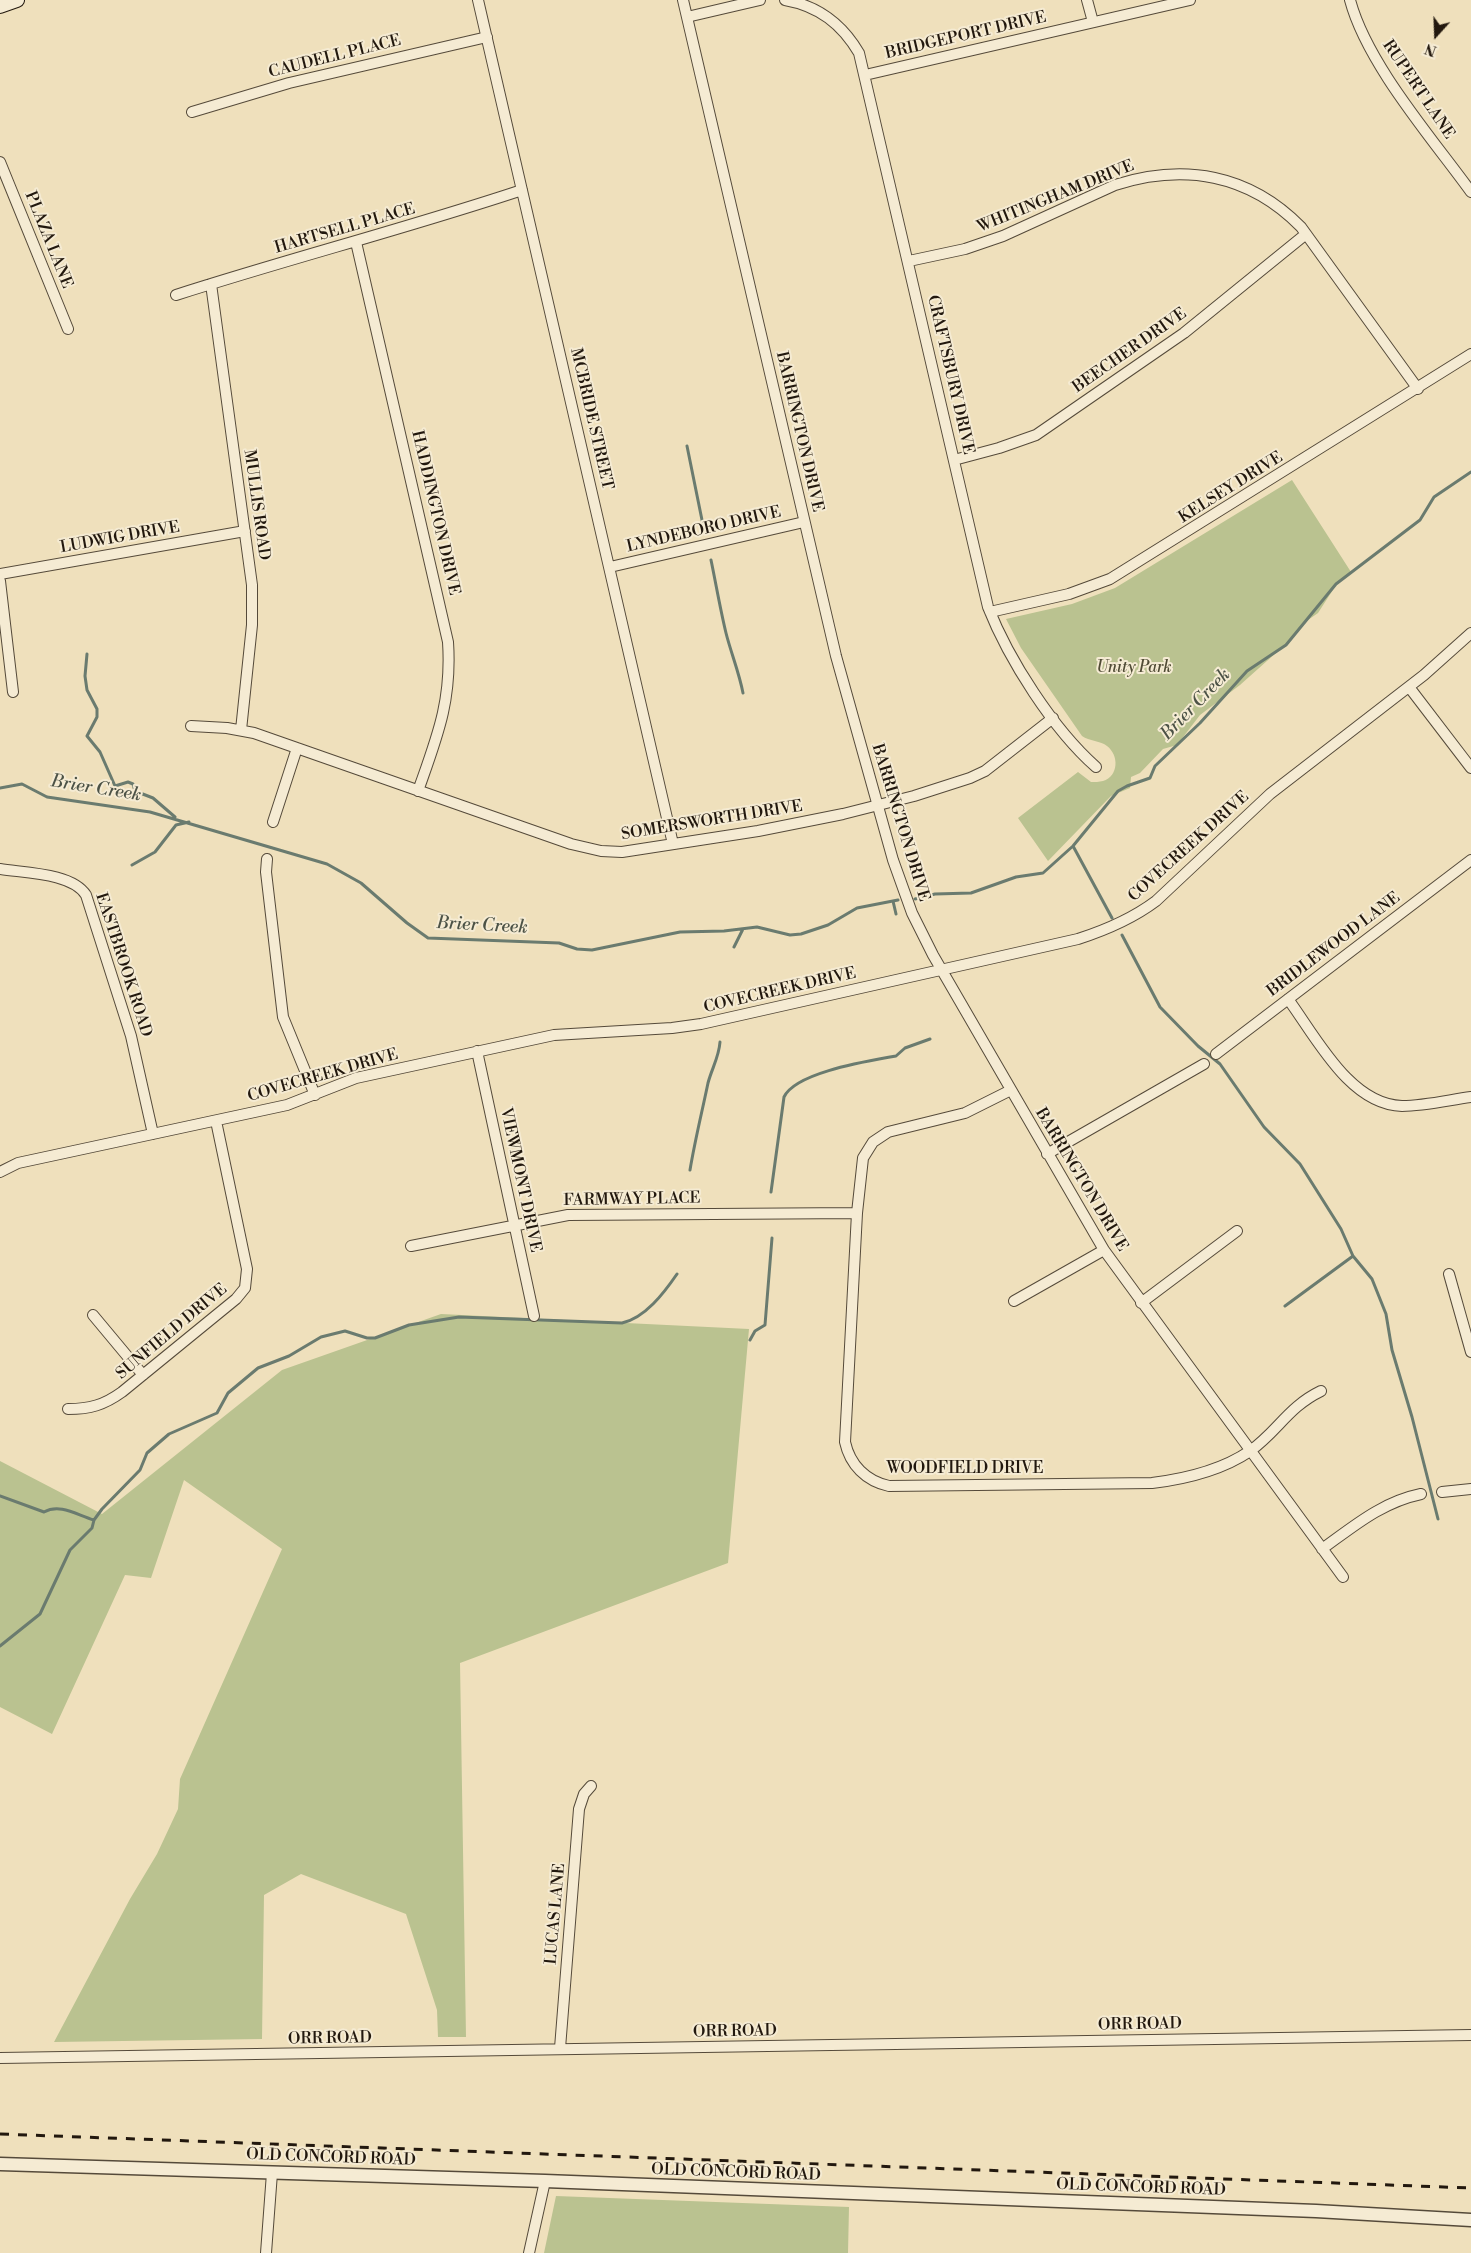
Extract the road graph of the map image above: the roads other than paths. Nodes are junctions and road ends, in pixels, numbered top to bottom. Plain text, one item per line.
1 (17, 0) edge
2 (478, 0) edge
3 (683, 0) edge
4 (760, 0) edge
5 (785, 0) edge
6 (1087, 0) edge
7 (1190, 0) edge
8 (1350, 0) edge
9 (0, 6) edge
10 (687, 17) junction
11 (1093, 22) junction
12 (487, 37) junction
13 (865, 75) junction
14 (192, 112) dead end
15 (0, 162) edge
16 (522, 190) junction
17 (1471, 192) edge
18 (1306, 234) junction
19 (356, 242) junction
20 (909, 261) junction
21 (212, 284) junction
22 (176, 295) dead end
23 (68, 329) dead end
24 (1471, 354) edge
25 (1418, 389) junction
26 (954, 460) junction
27 (804, 522) junction
28 (245, 531) junction
29 (610, 567) junction
30 (0, 574) edge
31 (0, 581) edge
32 (990, 612) junction
33 (1471, 633) edge
34 (1409, 687) junction
35 (13, 692) dead end
36 (1053, 718) junction
37 (190, 726) dead end
38 (241, 730) junction
39 (298, 748) junction
40 (1096, 767) dead end
41 (1471, 768) edge
42 (418, 791) junction
43 (877, 805) junction
44 (273, 822) dead end
45 (673, 844) junction
46 (267, 859) dead end
47 (1471, 860) edge
48 (0, 869) edge
49 (942, 970) junction
50 (1288, 999) junction
51 (476, 1051) junction
52 (1216, 1054) dead end
53 (1204, 1064) dead end
54 (1011, 1090) junction
55 (315, 1095) junction
56 (1471, 1096) edge
57 (216, 1121) junction
58 (153, 1134) junction
59 (1047, 1154) junction
60 (0, 1172) edge
61 (857, 1213) junction
62 (515, 1225) junction
63 (1237, 1231) dead end
64 (411, 1246) dead end
65 (1104, 1250) junction
66 (1449, 1274) dead end
67 (1014, 1301) dead end
68 (1140, 1303) junction
69 (93, 1315) dead end
70 (534, 1316) dead end
71 (1471, 1349) edge
72 (143, 1375) junction
73 (1321, 1391) dead end
74 (68, 1409) dead end
75 (1250, 1451) junction
76 (1471, 1489) edge
77 (1442, 1492) dead end
78 (1421, 1494) dead end
79 (1322, 1549) junction
80 (1343, 1577) dead end
81 (591, 1786) dead end
82 (1471, 2035) edge
83 (560, 2048) junction
84 (0, 2058) edge
85 (0, 2164) edge
86 (272, 2173) junction
87 (545, 2181) junction
88 (1471, 2220) edge
89 (266, 2253) edge
90 (529, 2253) edge

1 - 9 main road
2 - 12 street, MCBRIDE STREET
3 - 10 street, BARRINGTON DRIVE
4 - 10 street
5 - 13 street, CRAFTSBURY DRIVE
6 - 11 street
7 - 11 street, BRIDGEPORT DRIVE
8 - 17 street, RUPERT LANE
10 - 27 street, BARRINGTON DRIVE
11 - 13 street, BRIDGEPORT DRIVE
12 - 14 street, CAUDELL PLACE
12 - 16 street, MCBRIDE STREET
13 - 20 street, CRAFTSBURY DRIVE
15 - 23 street, PLAZA LANE
16 - 19 street, HARTSELL PLACE
16 - 29 street, MCBRIDE STREET
18 - 20 street, WHITINGHAM DRIVE
18 - 25 street, WHITINGHAM DRIVE
18 - 26 street, BEECHER DRIVE
19 - 21 street, HARTSELL PLACE
19 - 42 street, HADDINGTON DRIVE
20 - 26 street, CRAFTSBURY DRIVE
21 - 22 street, HARTSELL PLACE
21 - 28 street, MULLIS ROAD
24 - 25 street, KELSEY DRIVE
25 - 32 street, KELSEY DRIVE
26 - 32 street, CRAFTSBURY DRIVE
27 - 29 street, LYNDEBORO DRIVE
27 - 43 street, BARRINGTON DRIVE
28 - 30 street, LUDWIG DRIVE
28 - 38 street, MULLIS ROAD
29 - 45 street, MCBRIDE STREET
31 - 35 street
32 - 36 street, CRAFTSBURY DRIVE
33 - 34 street, COVECREEK DRIVE
34 - 41 street
34 - 49 street, COVECREEK DRIVE
36 - 40 street, CRAFTSBURY DRIVE
36 - 43 street, SOMERSWORTH DRIVE
37 - 38 street, SOMERSWORTH DRIVE
38 - 39 street, SOMERSWORTH DRIVE
39 - 42 street, SOMERSWORTH DRIVE
39 - 44 street
42 - 45 street, SOMERSWORTH DRIVE
43 - 45 street, SOMERSWORTH DRIVE
43 - 49 street, BARRINGTON DRIVE
46 - 55 street
47 - 50 street, BRIDLEWOOD LANE
48 - 58 street, EASTBROOK ROAD
49 - 51 street, COVECREEK DRIVE
49 - 54 street, BARRINGTON DRIVE
50 - 52 street, BRIDLEWOOD LANE
50 - 56 street
51 - 55 street, COVECREEK DRIVE
51 - 62 street, VIEWMONT DRIVE
53 - 59 street
54 - 59 street, BARRINGTON DRIVE
54 - 61 street, WOODFIELD DRIVE
55 - 57 street, COVECREEK DRIVE
57 - 58 street, COVECREEK DRIVE
57 - 72 street, SUNFIELD DRIVE
58 - 60 street, COVECREEK DRIVE
59 - 65 street, BARRINGTON DRIVE
61 - 62 street, FARMWAY PLACE
61 - 75 street, WOODFIELD DRIVE
62 - 64 street, FARMWAY PLACE
62 - 70 street, VIEWMONT DRIVE
63 - 68 street
65 - 67 street
65 - 68 street, BARRINGTON DRIVE
66 - 71 street
68 - 75 street, BARRINGTON DRIVE
69 - 72 street
72 - 74 street, SUNFIELD DRIVE
73 - 75 street, WOODFIELD DRIVE
75 - 79 street, BARRINGTON DRIVE
76 - 77 street
78 - 79 street
79 - 80 street, BARRINGTON DRIVE
81 - 83 street, LUCAS LANE
82 - 83 street, ORR ROAD
83 - 84 street, ORR ROAD
85 - 86 street, OLD CONCORD ROAD
86 - 87 street, OLD CONCORD ROAD
86 - 89 street
87 - 88 street, OLD CONCORD ROAD
87 - 90 street

